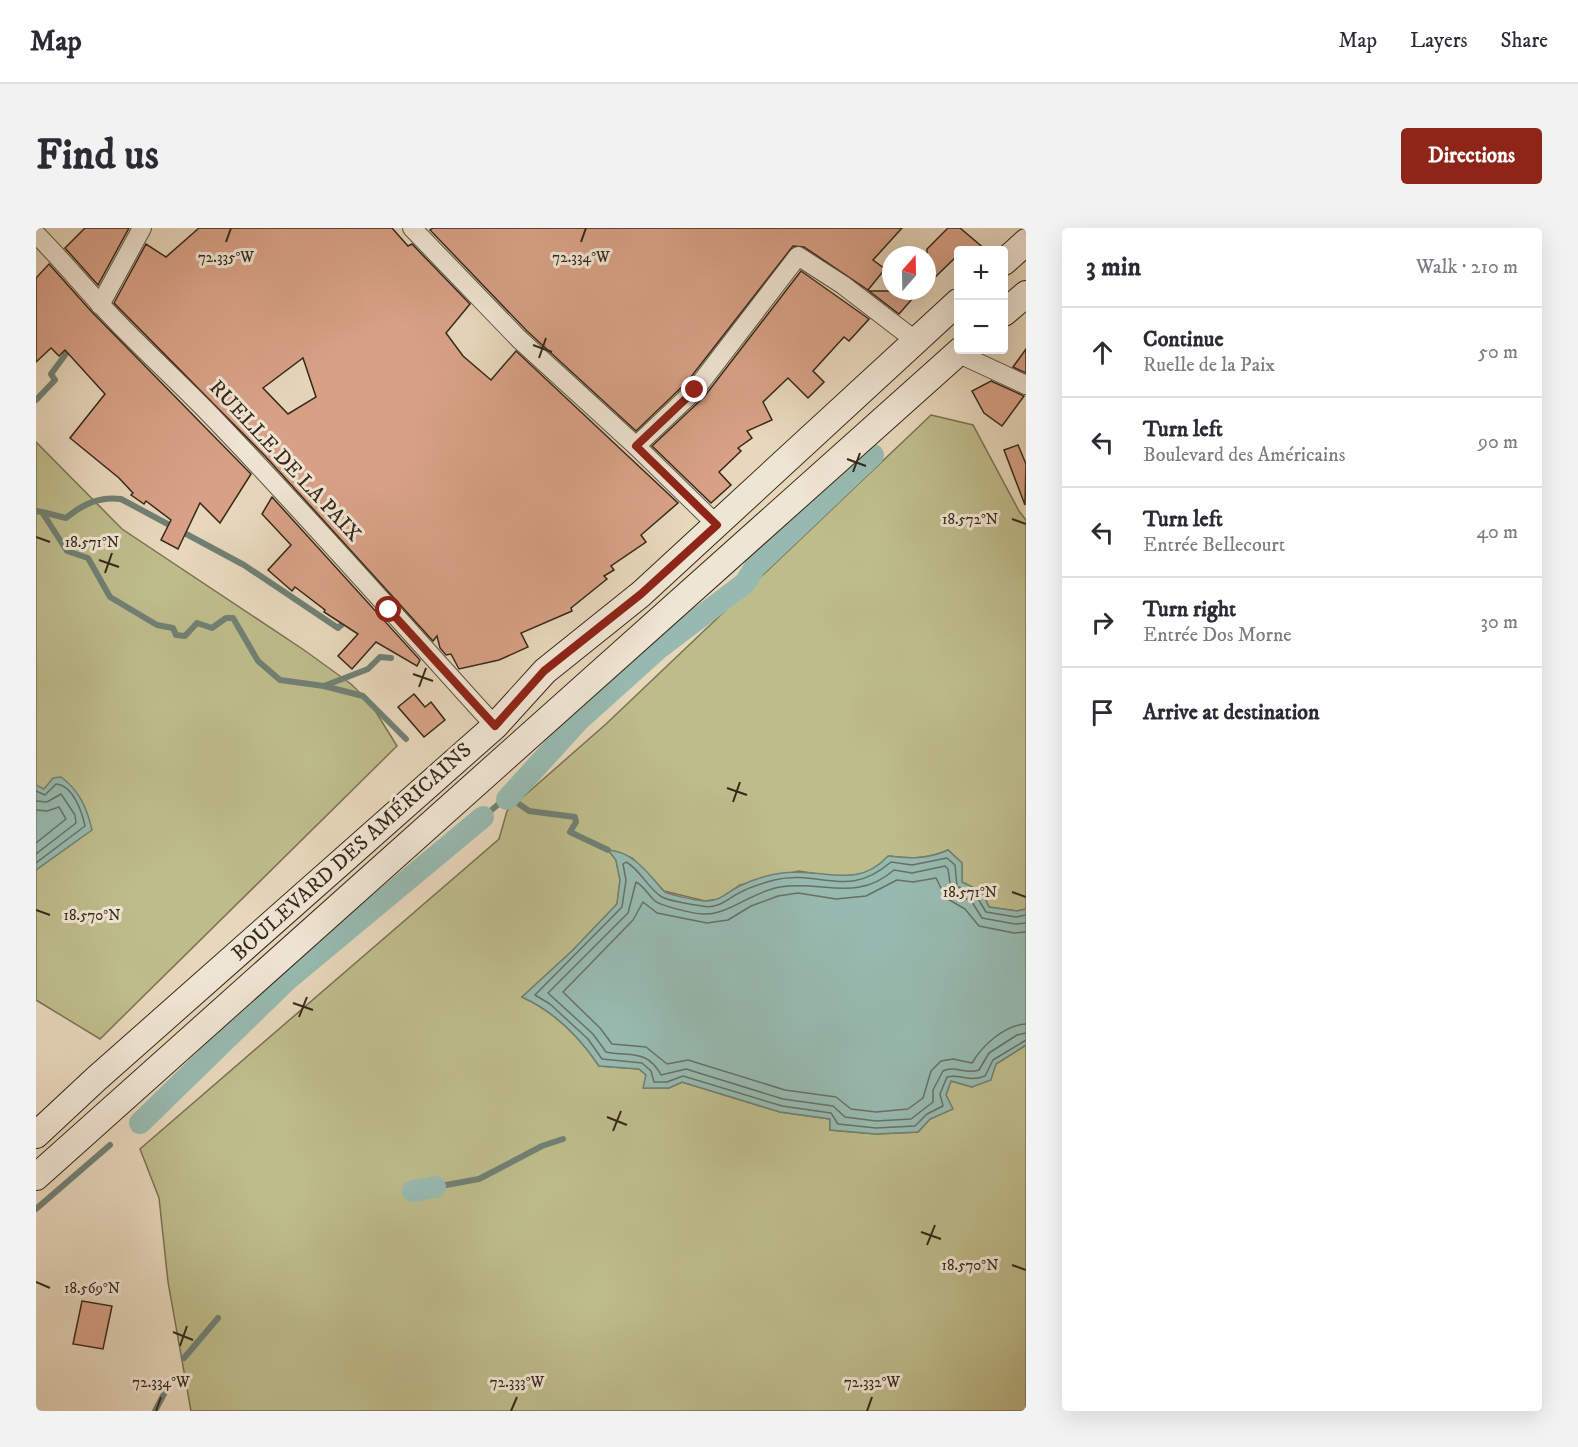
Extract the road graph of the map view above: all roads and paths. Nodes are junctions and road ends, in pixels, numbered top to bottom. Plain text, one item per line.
1 (142, 228) edge
2 (412, 228) edge
3 (36, 234) edge
4 (1026, 242) edge
5 (1008, 258) edge
6 (1026, 294) edge
7 (100, 305) junction
8 (954, 306) edge
9 (1008, 310) edge
10 (916, 341) junction
11 (956, 354) edge
12 (965, 354) edge
13 (1026, 385) edge
14 (636, 446) junction
15 (717, 525) junction
16 (495, 726) junction
17 (36, 1135) edge
18 (36, 1177) edge

1 - 7 street
2 - 14 street
3 - 7 street, RUELLE DE LA PAIX
4 - 5 main road
6 - 9 main road
7 - 16 street, RUELLE DE LA PAIX
8 - 10 main road, BOULEVARD DES AMÉRICAINS
10 - 14 street
10 - 15 main road, BOULEVARD DES AMÉRICAINS
11 - 18 main road, BOULEVARD DES AMÉRICAINS
12 - 13 street
14 - 15 street
15 - 16 main road, BOULEVARD DES AMÉRICAINS
16 - 17 main road, BOULEVARD DES AMÉRICAINS

